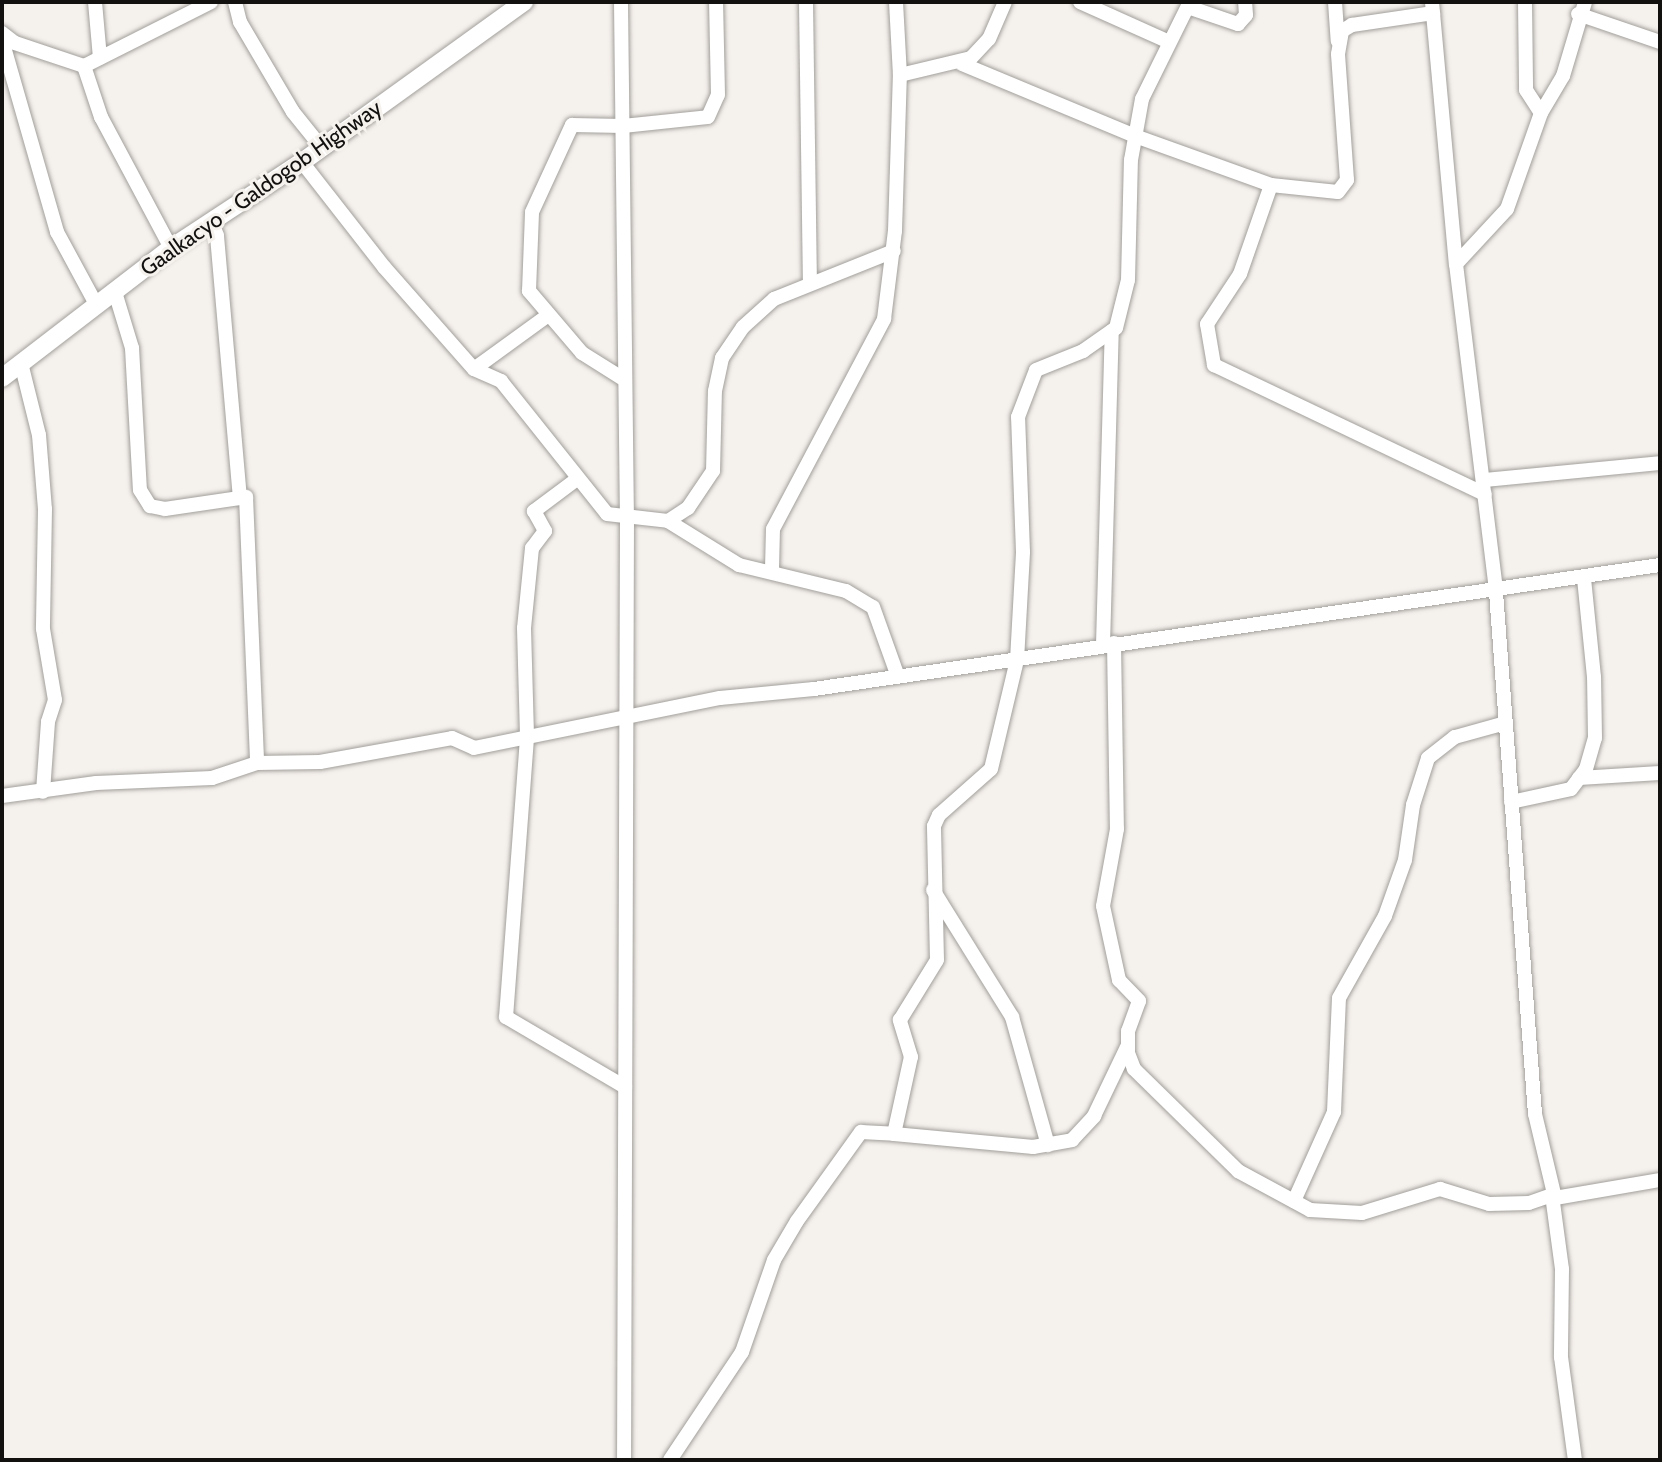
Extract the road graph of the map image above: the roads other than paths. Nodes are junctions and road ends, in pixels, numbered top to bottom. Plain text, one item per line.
1 (95, 2) edge
2 (211, 2) edge
3 (235, 2) edge
4 (524, 2) edge
5 (621, 2) edge
6 (716, 2) edge
7 (806, 2) edge
8 (896, 2) edge
9 (1005, 2) edge
10 (1080, 2) edge
11 (1245, 2) edge
12 (1335, 2) edge
13 (1525, 2) edge
14 (1189, 5) edge
15 (1433, 8) edge
16 (1582, 8) edge
17 (2, 33) edge
18 (2, 40) edge
19 (1167, 41) junction
20 (1338, 41) junction
21 (1660, 42) edge
22 (100, 58) junction
23 (962, 64) junction
24 (84, 66) junction
25 (900, 75) junction
26 (1541, 113) junction
27 (623, 126) junction
28 (1135, 136) junction
29 (322, 148) junction
30 (302, 162) junction
31 (1271, 185) junction
32 (212, 222) junction
33 (171, 248) junction
34 (894, 251) junction
35 (1456, 264) junction
36 (810, 281) junction
37 (115, 292) junction
38 (97, 306) junction
39 (547, 316) junction
40 (1112, 331) junction
41 (21, 363) junction
42 (474, 369) junction
43 (2, 378) edge
44 (625, 380) junction
45 (1660, 463) edge
46 (577, 479) junction
47 (1484, 487) junction
48 (240, 498) junction
49 (627, 519) junction
50 (668, 521) junction
51 (1660, 565) edge
52 (772, 569) junction
53 (1584, 579) junction
54 (1496, 592) junction
55 (1109, 644) junction
56 (1017, 660) junction
57 (897, 674) junction
58 (625, 717) junction
59 (1505, 723) junction
60 (527, 738) junction
61 (257, 763) junction
62 (1660, 773) edge
63 (1579, 778) junction
64 (43, 792) junction
65 (2, 796) edge
66 (1511, 802) junction
67 (933, 890) junction
68 (1128, 1047) junction
69 (625, 1087) junction
70 (894, 1134) junction
71 (1048, 1145) junction
72 (1660, 1180) edge
73 (1552, 1195) junction
74 (1294, 1201) junction
75 (624, 1460) edge
76 (670, 1460) edge
77 (1575, 1460) edge

1 - 22 street
2 - 22 street
3 - 29 street
4 - 29 street, Gaalkacyo - Galdogob Highway
5 - 27 street
6 - 27 street
7 - 36 street
8 - 25 street
9 - 23 street
10 - 19 street
11 - 14 street
12 - 20 street
13 - 26 street
14 - 19 street
15 - 20 street
15 - 35 street
16 - 21 street
16 - 26 street
17 - 24 street
18 - 38 street
19 - 28 street
20 - 31 street
22 - 24 street
23 - 25 street
23 - 28 street
24 - 33 street
25 - 34 street
26 - 35 street
27 - 39 street
27 - 44 street
28 - 31 street
28 - 40 street
29 - 30 street, Gaalkacyo - Galdogob Highway
30 - 32 street, Gaalkacyo - Galdogob Highway
30 - 42 street
31 - 47 street
32 - 33 street, Gaalkacyo - Galdogob Highway
32 - 48 street
33 - 37 street, Gaalkacyo - Galdogob Highway
34 - 36 street
34 - 52 street
35 - 47 street
36 - 50 street
37 - 38 street, Gaalkacyo - Galdogob Highway
37 - 48 street
38 - 41 street, Gaalkacyo - Galdogob Highway
39 - 42 street
39 - 44 street
40 - 55 street
40 - 56 street
41 - 43 street, Gaalkacyo - Galdogob Highway
41 - 64 street
42 - 46 street
44 - 49 street
45 - 47 street
46 - 49 street
46 - 60 street
47 - 54 street
48 - 61 street
49 - 50 street
49 - 58 street
50 - 52 street
51 - 53 street
52 - 57 street
53 - 54 street
53 - 63 street
54 - 55 street
54 - 59 street
55 - 56 street
55 - 68 street
56 - 57 street
56 - 67 street
57 - 58 street
58 - 60 street
58 - 69 street
59 - 66 street
59 - 74 street
60 - 61 street
60 - 69 street
61 - 64 street
62 - 63 street
63 - 66 street
64 - 65 street
66 - 73 street
67 - 70 street
67 - 71 street
68 - 71 street
68 - 74 street
69 - 75 street
70 - 71 street
70 - 76 street
72 - 73 street
73 - 74 street
73 - 77 street

